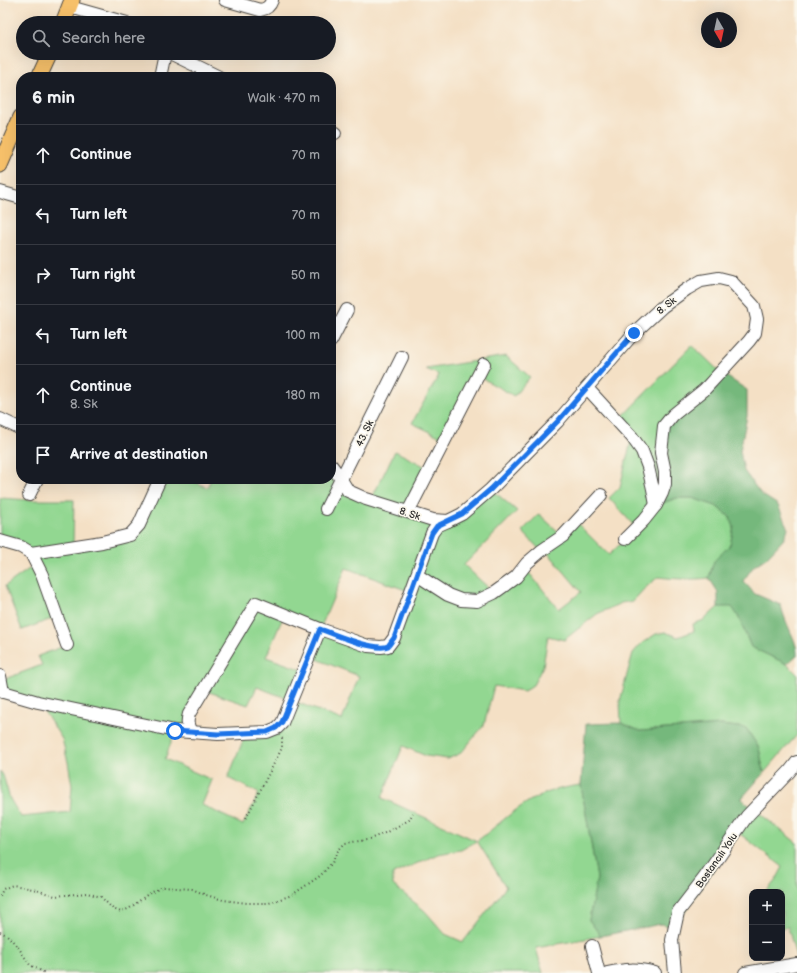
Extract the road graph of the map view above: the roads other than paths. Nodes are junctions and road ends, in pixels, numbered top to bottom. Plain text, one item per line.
1 (225, 0) edge
2 (272, 0) edge
3 (71, 3) edge
4 (66, 16) edge
5 (94, 16) edge
6 (107, 16) edge
7 (47, 60) edge
8 (164, 60) edge
9 (185, 60) edge
10 (41, 72) edge
11 (161, 72) edge
12 (210, 72) edge
13 (16, 129) edge
14 (0, 165) edge
15 (0, 192) edge
16 (16, 197) edge
17 (347, 310) dead end
18 (336, 331) edge
19 (402, 357) dead end
20 (484, 364) dead end
21 (587, 388) junction
22 (0, 419) edge
23 (16, 427) edge
24 (336, 472) edge
25 (342, 480) junction
26 (34, 484) edge
27 (158, 484) edge
28 (29, 495) dead end
29 (601, 495) dead end
30 (656, 505) junction
31 (326, 509) dead end
32 (408, 512) junction
33 (448, 520) junction
34 (625, 539) dead end
35 (0, 541) edge
36 (32, 553) junction
37 (417, 575) junction
38 (320, 629) junction
39 (67, 645) dead end
40 (0, 676) edge
41 (2, 692) edge
42 (191, 732) junction
43 (797, 762) edge
44 (592, 946) dead end
45 (797, 964) edge
46 (780, 970) edge
47 (599, 973) edge
48 (607, 973) edge
49 (656, 973) edge
50 (675, 973) edge
51 (745, 973) edge

1 - 2 street
3 - 4 main road
3 - 5 street
3 - 6 street
7 - 10 main road
8 - 11 street
9 - 12 street
13 - 14 main road
15 - 16 street
17 - 18 street
19 - 25 street, 43. Sk
20 - 32 street
21 - 30 street
21 - 30 street, 8. Sk
21 - 33 street, 8. Sk
22 - 23 street
24 - 25 street, 8. Sk
25 - 31 street, 43. Sk
25 - 32 street, 8. Sk
26 - 28 street
27 - 36 street
29 - 37 street
30 - 34 street
32 - 33 street, 8. Sk
33 - 37 street
35 - 36 street
36 - 39 street
37 - 38 street
38 - 42 street
38 - 42 street
40 - 41 street
41 - 42 street
43 - 50 street, Bostancılı Yolu
44 - 47 street
45 - 46 street
46 - 51 street
48 - 49 street

